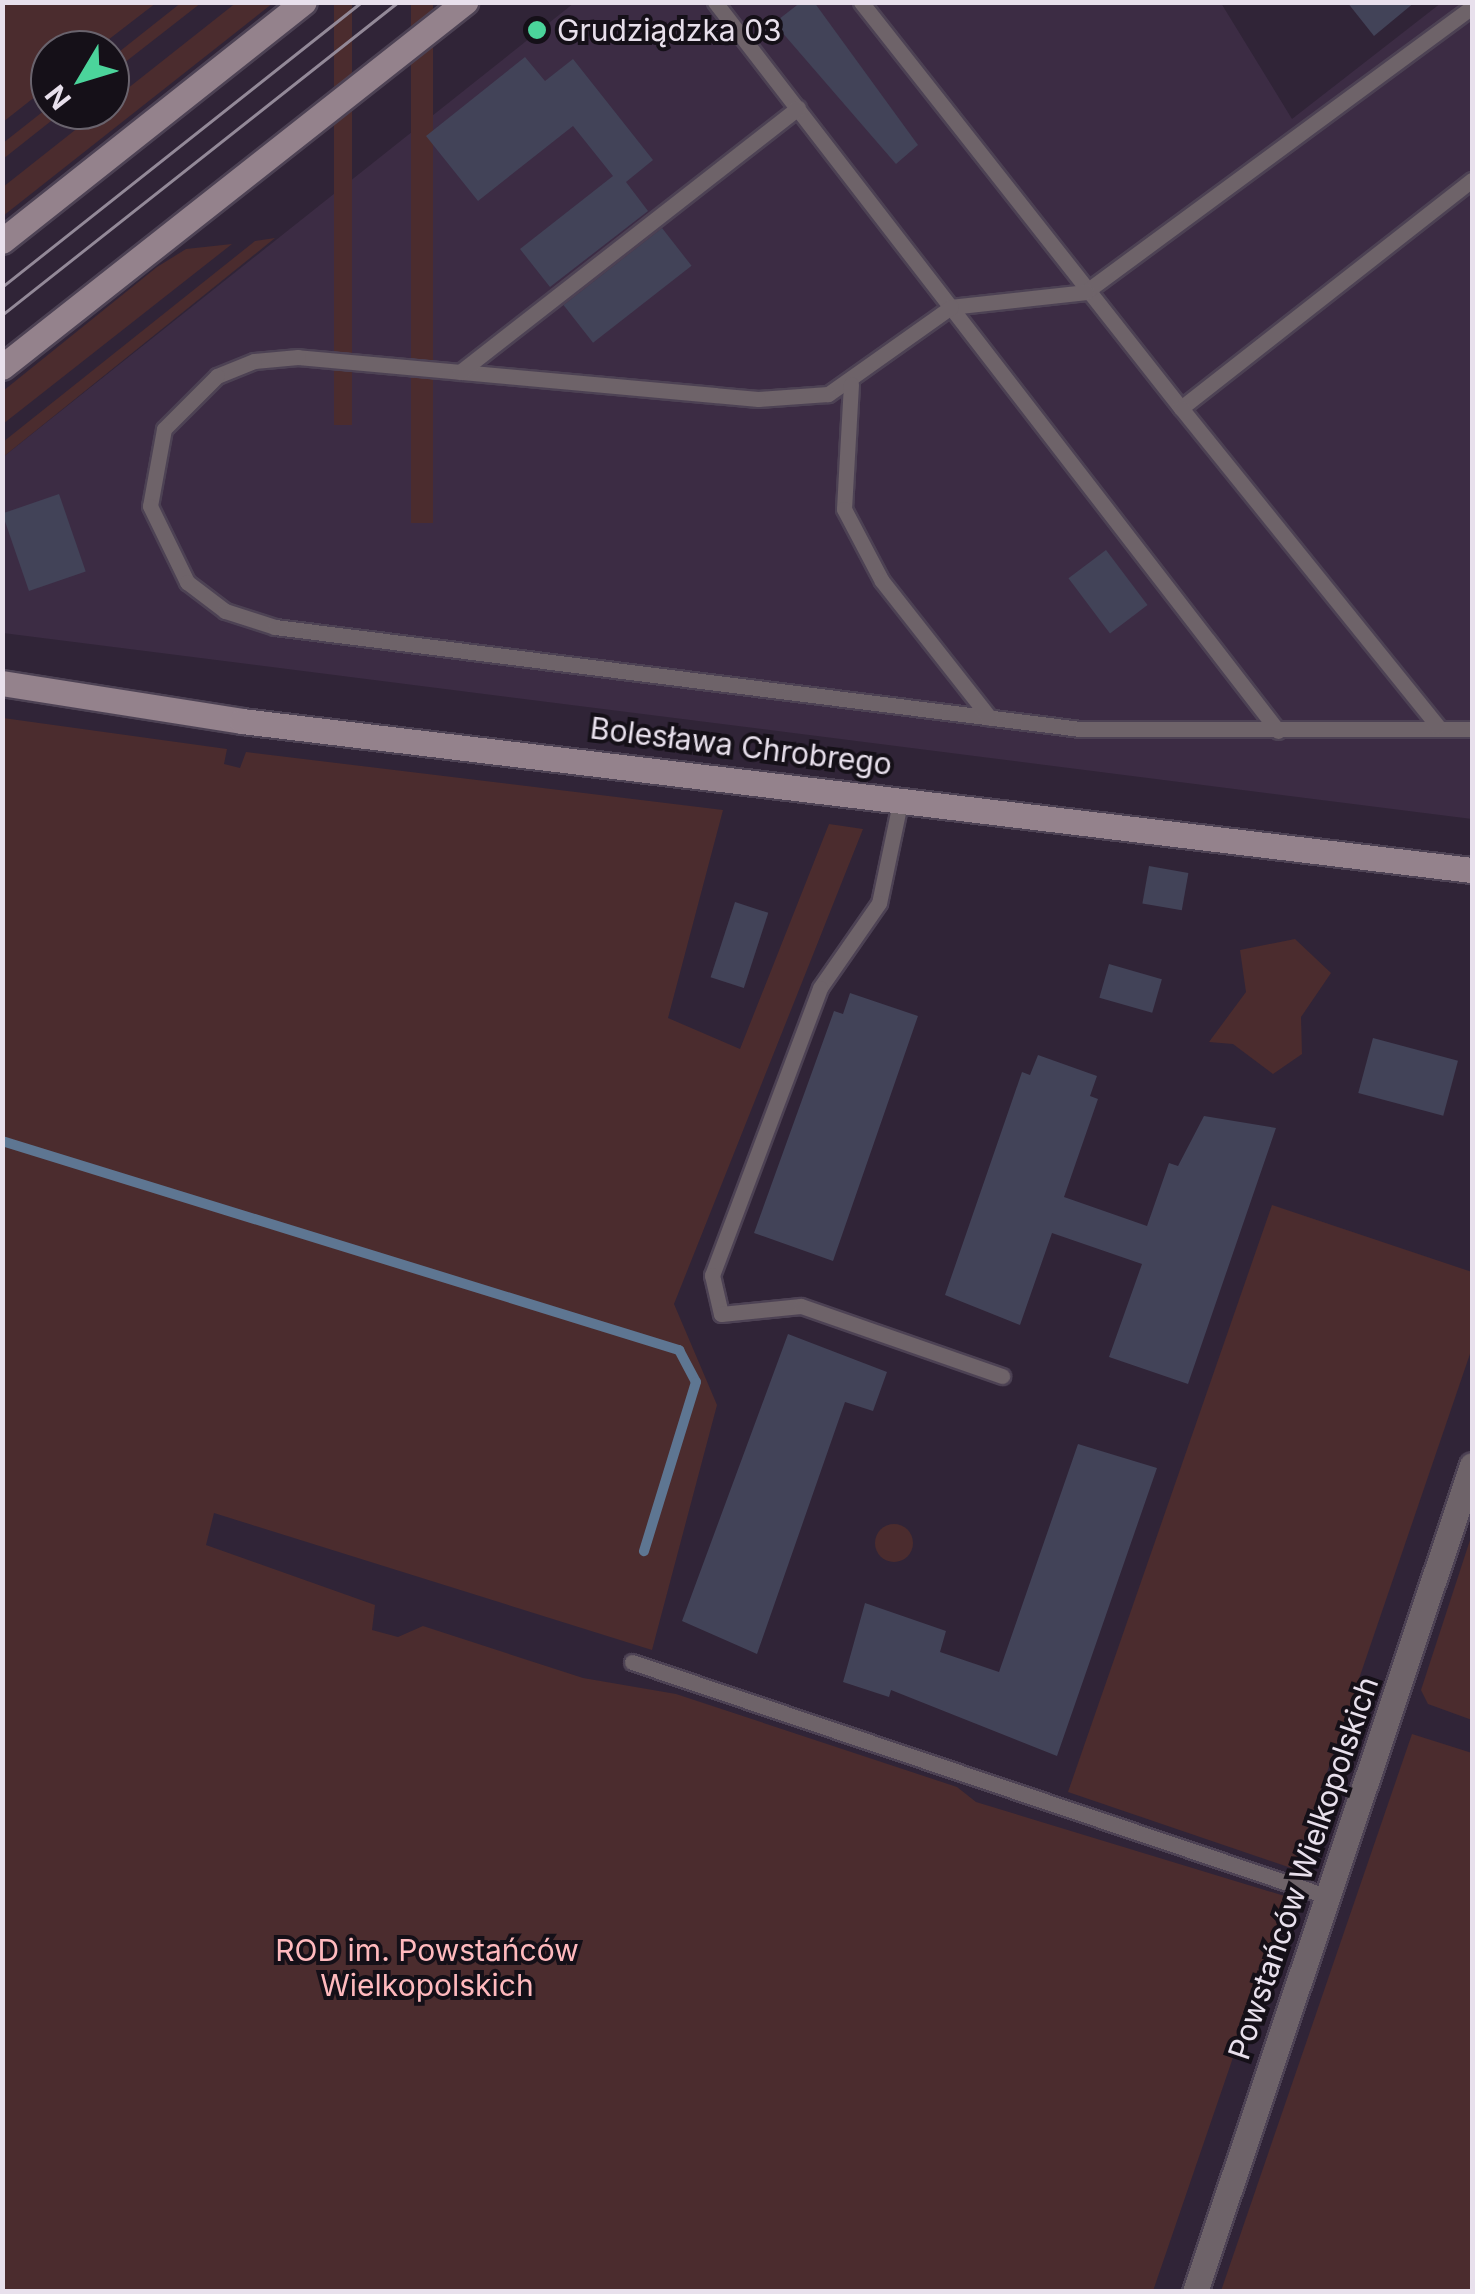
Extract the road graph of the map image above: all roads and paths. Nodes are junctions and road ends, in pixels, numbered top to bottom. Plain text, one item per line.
1 (304, 2) edge
2 (464, 2) edge
3 (715, 2) edge
4 (860, 2) edge
5 (1472, 7) edge
6 (798, 108) junction
7 (1472, 180) edge
8 (2, 240) edge
9 (1086, 292) junction
10 (952, 307) junction
11 (2, 368) edge
12 (460, 372) junction
13 (851, 384) junction
14 (1181, 408) junction
15 (2, 683) edge
16 (990, 718) junction
17 (1438, 726) junction
18 (1472, 728) edge
19 (1278, 731) junction
20 (900, 798) junction
21 (1472, 870) edge
22 (1002, 1376) dead end
23 (1472, 1465) edge
24 (632, 1662) dead end
25 (1328, 1897) junction
26 (1195, 2292) edge

1 - 8 street
2 - 11 street
3 - 6 lane
4 - 9 lane
5 - 9 lane
6 - 10 lane
6 - 12 lane
7 - 14 lane
9 - 10 lane
9 - 14 lane
10 - 13 lane
10 - 19 lane
12 - 13 lane
12 - 16 lane
13 - 16 lane
14 - 17 lane
15 - 20 street, Bolesława Chrobrego
16 - 19 lane
17 - 18 lane
17 - 19 lane
20 - 21 street, Bolesława Chrobrego
20 - 22 lane
23 - 25 street, Powstańców Wielkopolskich
24 - 25 lane
25 - 26 street, Powstańców Wielkopolskich

